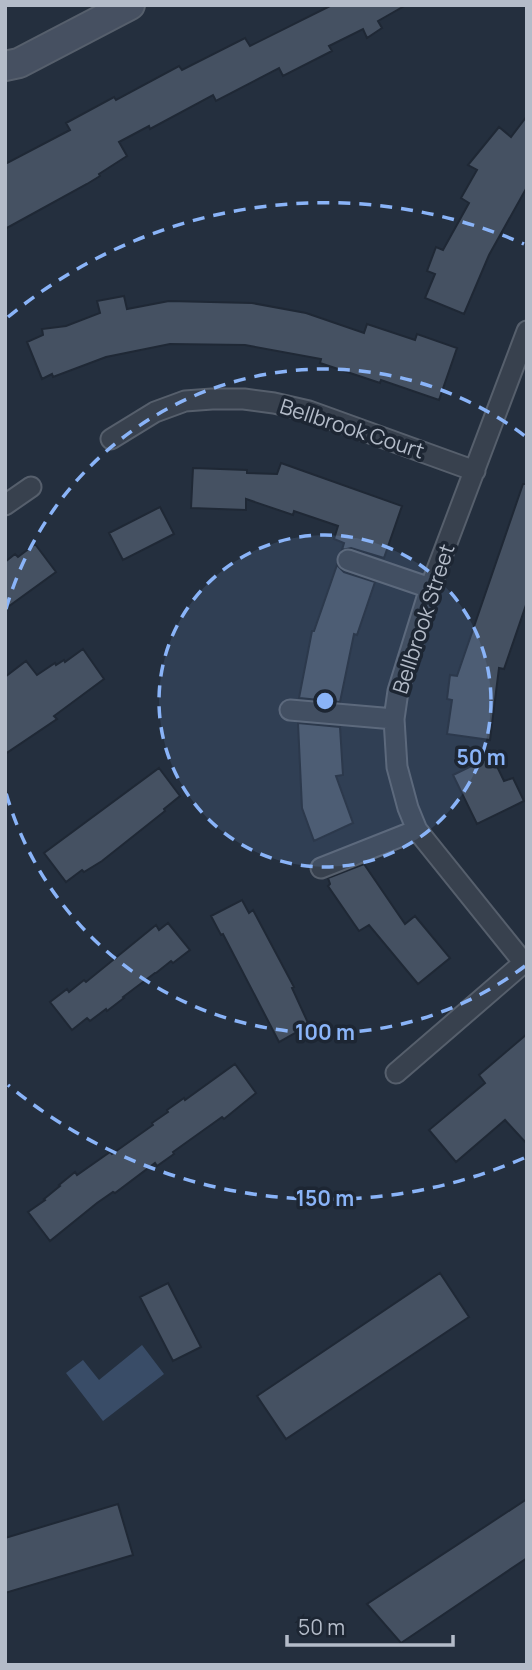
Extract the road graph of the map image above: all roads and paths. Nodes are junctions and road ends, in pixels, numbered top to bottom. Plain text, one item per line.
1 (130, 5) edge
2 (10, 69) edge
3 (527, 331) edge
4 (111, 439) dead end
5 (475, 471) junction
6 (31, 487) dead end
7 (5, 505) edge
8 (348, 560) dead end
9 (430, 588) junction
10 (290, 710) dead end
11 (394, 719) junction
12 (417, 830) junction
13 (321, 868) dead end
14 (525, 962) edge
15 (396, 1073) dead end

1 - 2 street
3 - 5 street, Bellbrook Street
4 - 5 street, Bellbrook Court
5 - 9 street, Bellbrook Street
6 - 7 street
8 - 9 street
9 - 11 street, Bellbrook Street
10 - 11 street
11 - 12 street, Bellbrook Street
12 - 13 street
12 - 14 street, Bellbrook Street
14 - 15 street

